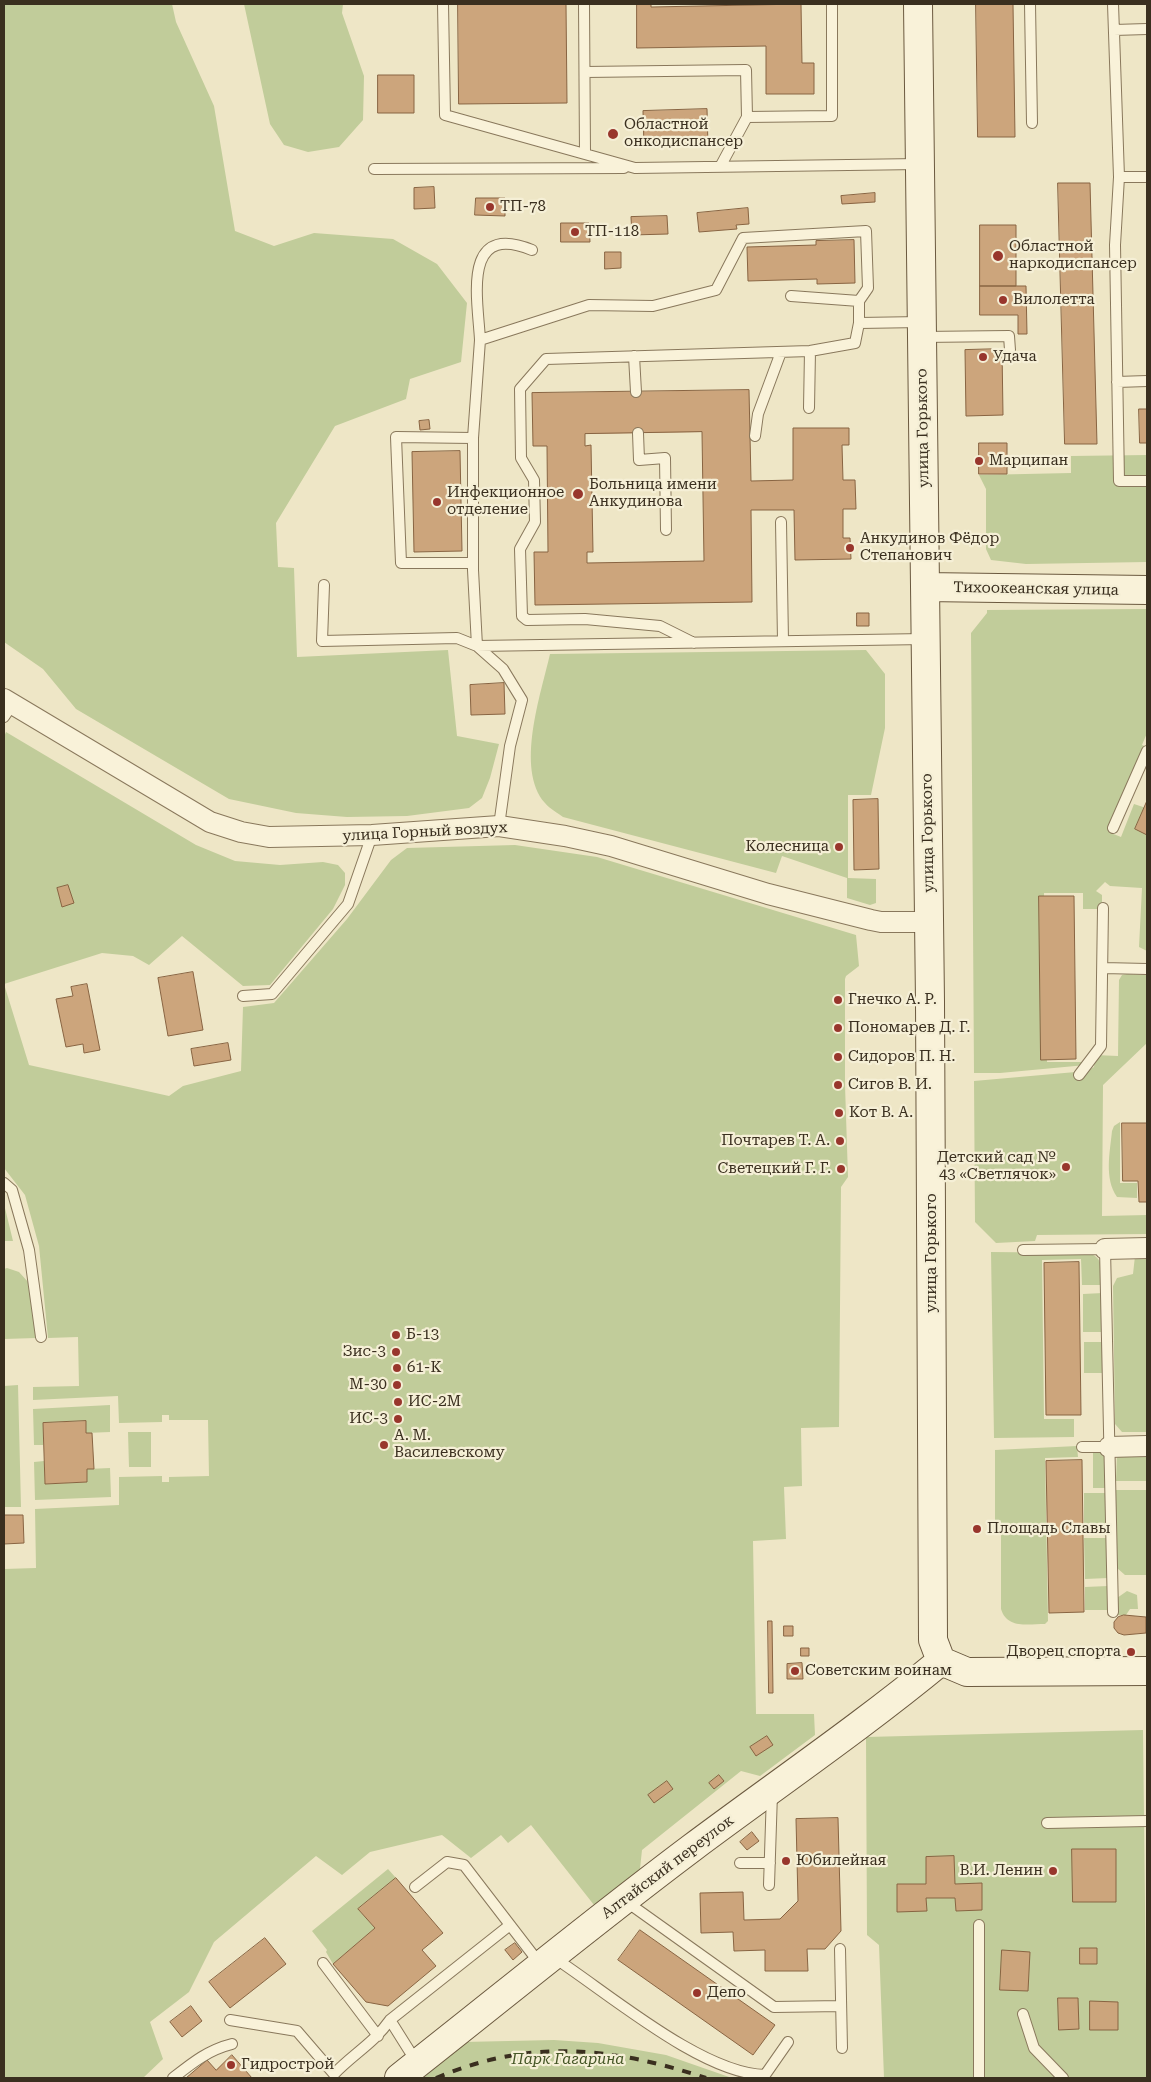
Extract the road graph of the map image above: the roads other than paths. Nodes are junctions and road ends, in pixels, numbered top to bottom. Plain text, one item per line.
1 (443, 4) edge
2 (584, 4) edge
3 (832, 4) edge
4 (918, 4) edge
5 (1030, 4) edge
6 (1113, 4) edge
7 (1147, 28) edge
8 (1114, 30) junction
9 (585, 72) junction
10 (747, 117) junction
11 (1032, 123) dead end
12 (585, 153) junction
13 (920, 164) junction
14 (720, 167) junction
15 (635, 168) junction
16 (374, 169) dead end
17 (1119, 177) junction
18 (1147, 177) edge
19 (532, 250) dead end
20 (791, 296) dead end
21 (859, 301) junction
22 (859, 323) junction
23 (922, 330) junction
24 (480, 340) junction
25 (1010, 350) dead end
26 (781, 352) junction
27 (810, 352) junction
28 (634, 356) junction
29 (1147, 381) edge
30 (1117, 382) junction
31 (636, 392) dead end
32 (809, 408) dead end
33 (638, 433) dead end
34 (755, 436) dead end
35 (473, 438) junction
36 (1147, 481) edge
37 (781, 522) dead end
38 (666, 530) dead end
39 (473, 562) junction
40 (324, 585) dead end
41 (925, 588) junction
42 (1147, 590) edge
43 (926, 639) junction
44 (783, 641) junction
45 (694, 643) junction
46 (477, 646) junction
47 (7, 707) edge
48 (1147, 750) edge
49 (499, 826) junction
50 (1113, 828) dead end
51 (372, 835) junction
52 (1103, 908) dead end
53 (929, 922) junction
54 (1103, 968) junction
55 (1147, 969) edge
56 (243, 996) dead end
57 (1078, 1075) dead end
58 (4, 1183) edge
59 (1147, 1248) edge
60 (1104, 1249) junction
61 (1023, 1250) dead end
62 (41, 1337) dead end
63 (1147, 1446) edge
64 (1082, 1447) dead end
65 (1109, 1447) junction
66 (1113, 1612) dead end
67 (941, 1662) junction
68 (1147, 1671) edge
69 (772, 1788) junction
70 (1147, 1821) edge
71 (1047, 1823) dead end
72 (770, 1863) junction
73 (740, 1864) dead end
74 (769, 1884) dead end
75 (415, 1887) dead end
76 (623, 1900) junction
77 (510, 1925) junction
78 (978, 1925) dead end
79 (840, 1949) dead end
80 (546, 1961) junction
81 (323, 1963) dead end
82 (841, 2006) junction
83 (1023, 2014) dead end
84 (230, 2020) dead end
85 (390, 2020) junction
86 (378, 2036) junction
87 (788, 2042) dead end
88 (232, 2044) dead end
89 (842, 2048) dead end
90 (408, 2071) edge
91 (173, 2078) edge
92 (979, 2078) edge
93 (1063, 2078) edge

1 - 12 lane
2 - 9 lane
3 - 10 lane
4 - 13 main road, улица Горького
5 - 11 lane
6 - 8 lane
7 - 8 lane
8 - 17 lane
9 - 10 lane
9 - 12 lane
10 - 14 lane
12 - 15 lane
13 - 14 lane
13 - 23 main road, улица Горького
14 - 15 lane
15 - 16 lane
17 - 18 lane
17 - 30 lane
19 - 24 lane
20 - 21 lane
21 - 22 lane
21 - 24 lane
22 - 23 lane
22 - 27 lane
23 - 25 lane
23 - 41 main road, улица Горького
24 - 35 lane
26 - 27 lane
26 - 28 lane
26 - 34 lane
27 - 32 lane
28 - 31 lane
28 - 45 lane
29 - 30 lane
30 - 36 lane
33 - 38 lane
35 - 39 lane
35 - 39 lane
37 - 44 lane
39 - 46 lane
40 - 46 lane
41 - 42 main road, Тихоокеанская улица
41 - 43 main road, улица Горького
43 - 44 lane
43 - 53 main road, улица Горького
44 - 45 lane
45 - 46 lane
46 - 49 lane
47 - 51 street, улица Горный воздух
48 - 50 lane
49 - 51 street, улица Горный воздух
49 - 53 street, улица Горный воздух
51 - 56 lane
52 - 54 lane
53 - 67 main road, улица Горького
54 - 55 lane
54 - 57 lane
58 - 62 lane
59 - 60 street
60 - 61 lane
60 - 65 lane
63 - 65 street
64 - 65 lane
65 - 66 lane
67 - 68 main road
67 - 69 main road, Алтайский переулок
69 - 72 lane
69 - 76 main road, Алтайский переулок
70 - 71 lane
72 - 73 lane
72 - 74 lane
75 - 77 lane
76 - 80 main road, Алтайский переулок
76 - 82 lane
77 - 80 lane
77 - 85 lane
78 - 92 lane
79 - 82 lane
80 - 87 lane
80 - 90 main road, Алтайский переулок
81 - 86 lane
82 - 89 lane
83 - 93 lane
84 - 86 lane
85 - 86 lane
85 - 90 lane
88 - 91 lane

